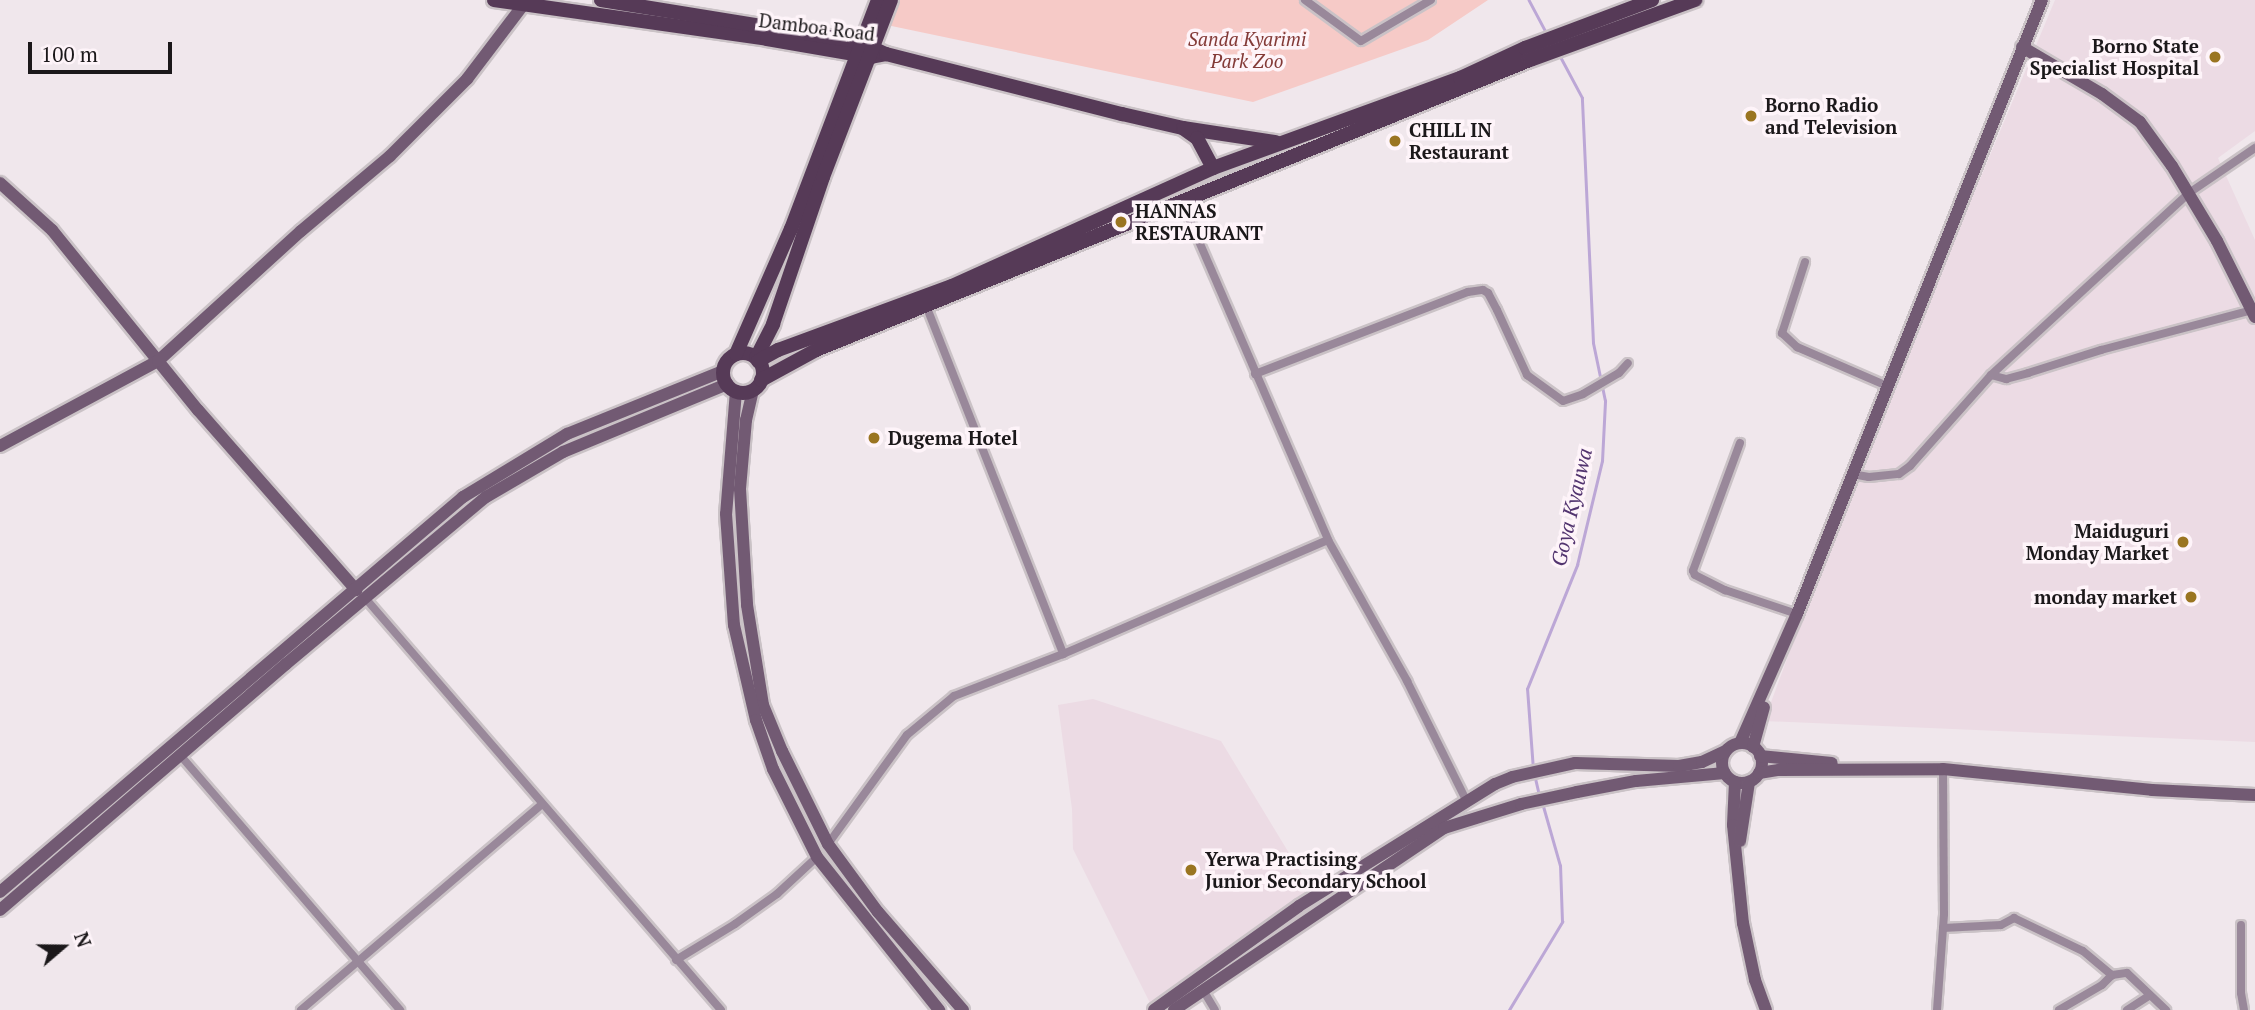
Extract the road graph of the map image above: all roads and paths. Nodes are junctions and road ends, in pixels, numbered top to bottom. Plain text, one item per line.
1 (494, 0) edge
2 (601, 0) edge
3 (878, 0) edge
4 (891, 0) edge
5 (1305, 0) edge
6 (1431, 0) edge
7 (1652, 0) edge
8 (1695, 0) edge
9 (2042, 0) edge
10 (526, 2) edge
11 (1619, 19) junction
12 (2022, 47) junction
13 (869, 51) junction
14 (1527, 54) junction
15 (1183, 128) junction
16 (1277, 142) junction
17 (2254, 152) edge
18 (1213, 168) junction
19 (0, 183) edge
20 (2189, 193) junction
21 (1182, 202) junction
22 (1805, 262) dead end
23 (927, 308) junction
24 (2253, 314) edge
25 (773, 324) junction
26 (793, 344) junction
27 (736, 354) junction
28 (757, 359) junction
29 (158, 361) junction
30 (1628, 363) dead end
31 (1255, 374) junction
32 (1991, 375) junction
33 (729, 382) junction
34 (757, 385) junction
35 (1887, 386) junction
36 (1740, 443) dead end
37 (0, 446) edge
38 (1852, 474) junction
39 (1328, 540) junction
40 (356, 590) junction
41 (366, 599) junction
42 (1797, 614) junction
43 (1063, 654) junction
44 (1751, 749) junction
45 (1726, 751) junction
46 (180, 755) junction
47 (1857, 768) junction
48 (1943, 769) junction
49 (1759, 773) junction
50 (1730, 777) junction
51 (1749, 782) junction
52 (2255, 794) edge
53 (1466, 800) junction
54 (541, 805) junction
55 (828, 844) junction
56 (817, 856) junction
57 (1738, 862) junction
58 (0, 892) edge
59 (0, 909) edge
60 (2241, 925) dead end
61 (1943, 928) junction
62 (676, 960) junction
63 (357, 961) junction
64 (2112, 975) junction
65 (1203, 990) junction
66 (2150, 995) junction
67 (301, 1010) edge
68 (400, 1010) edge
69 (721, 1010) edge
70 (939, 1010) edge
71 (963, 1010) edge
72 (1154, 1010) edge
73 (1174, 1010) edge
74 (1214, 1010) edge
75 (1766, 1010) edge
76 (1937, 1010) edge
77 (2059, 1010) edge
78 (2127, 1010) edge
79 (2166, 1010) edge
80 (2244, 1010) edge

1 - 10 main road, Damboa Road
2 - 13 main road, Damboa Road
3 - 13 main road
4 - 13 main road
5 - 6 street
7 - 11 main road
8 - 11 main road
9 - 12 main road
10 - 13 main road, Damboa Road
10 - 29 main road
11 - 14 main road
12 - 20 main road
12 - 35 main road
13 - 15 main road, Damboa Road
13 - 25 main road
13 - 27 main road
14 - 16 main road
14 - 21 main road
15 - 16 main road, Damboa Road
15 - 18 main road
16 - 18 main road
17 - 20 street
18 - 26 main road
19 - 29 main road
20 - 24 main road
20 - 32 street
21 - 23 main road
21 - 31 street
22 - 35 street
23 - 34 main road
23 - 43 street
24 - 32 street
25 - 26 main road
25 - 28 main road
26 - 28 main road
27 - 28 main road
27 - 33 main road
28 - 34 main road
29 - 37 main road
29 - 40 main road
30 - 31 street
31 - 39 street
32 - 38 street
33 - 34 main road
33 - 40 main road
33 - 41 main road
33 - 56 main road
34 - 55 main road
35 - 38 main road
36 - 42 street
38 - 42 main road
39 - 43 street
39 - 53 street
40 - 58 main road
41 - 46 main road
41 - 54 street
42 - 44 main road
43 - 55 street
44 - 45 main road
44 - 47 main road
44 - 49 main road
45 - 50 main road
45 - 53 main road
46 - 59 main road
46 - 63 street
47 - 48 main road
47 - 49 main road
48 - 52 main road
48 - 61 street
49 - 51 main road
50 - 51 main road
50 - 57 main road
50 - 65 main road
51 - 57 main road
53 - 72 main road
54 - 62 street
54 - 63 street
55 - 71 main road
56 - 62 street
56 - 70 main road
57 - 75 main road
60 - 80 street
61 - 64 street
61 - 76 street
62 - 69 street
63 - 67 street
63 - 68 street
64 - 66 street
64 - 77 street
65 - 73 main road
65 - 74 street
66 - 78 street
66 - 79 street

